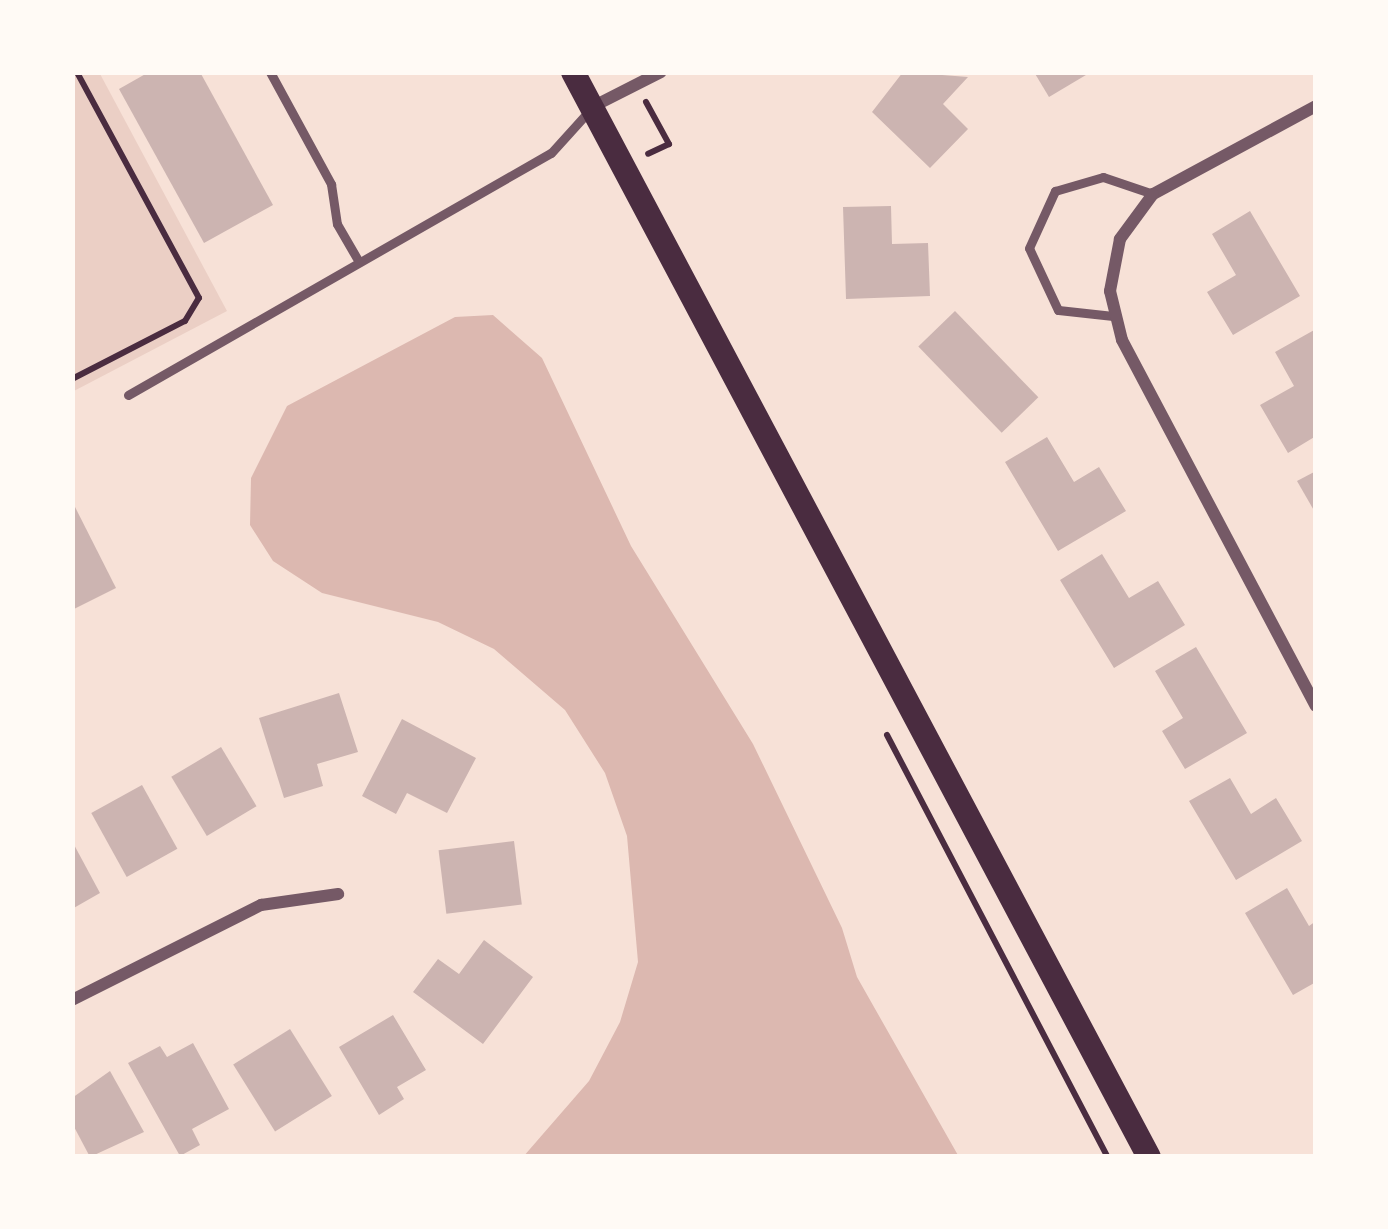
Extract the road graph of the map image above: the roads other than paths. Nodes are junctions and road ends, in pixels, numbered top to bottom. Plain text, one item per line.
1 (271, 72) edge
2 (574, 72) edge
3 (662, 72) edge
4 (1316, 106) edge
5 (592, 107) junction
6 (1154, 194) junction
7 (359, 262) junction
8 (1113, 316) junction
9 (128, 395) dead end
10 (1316, 706) edge
11 (338, 894) dead end
12 (72, 1000) edge
13 (1149, 1157) edge

1 - 7 lane
2 - 5 main road
3 - 5 street
4 - 6 street
5 - 7 lane
5 - 13 main road
6 - 8 street
6 - 8 lane
7 - 9 lane
8 - 10 street
11 - 12 street

